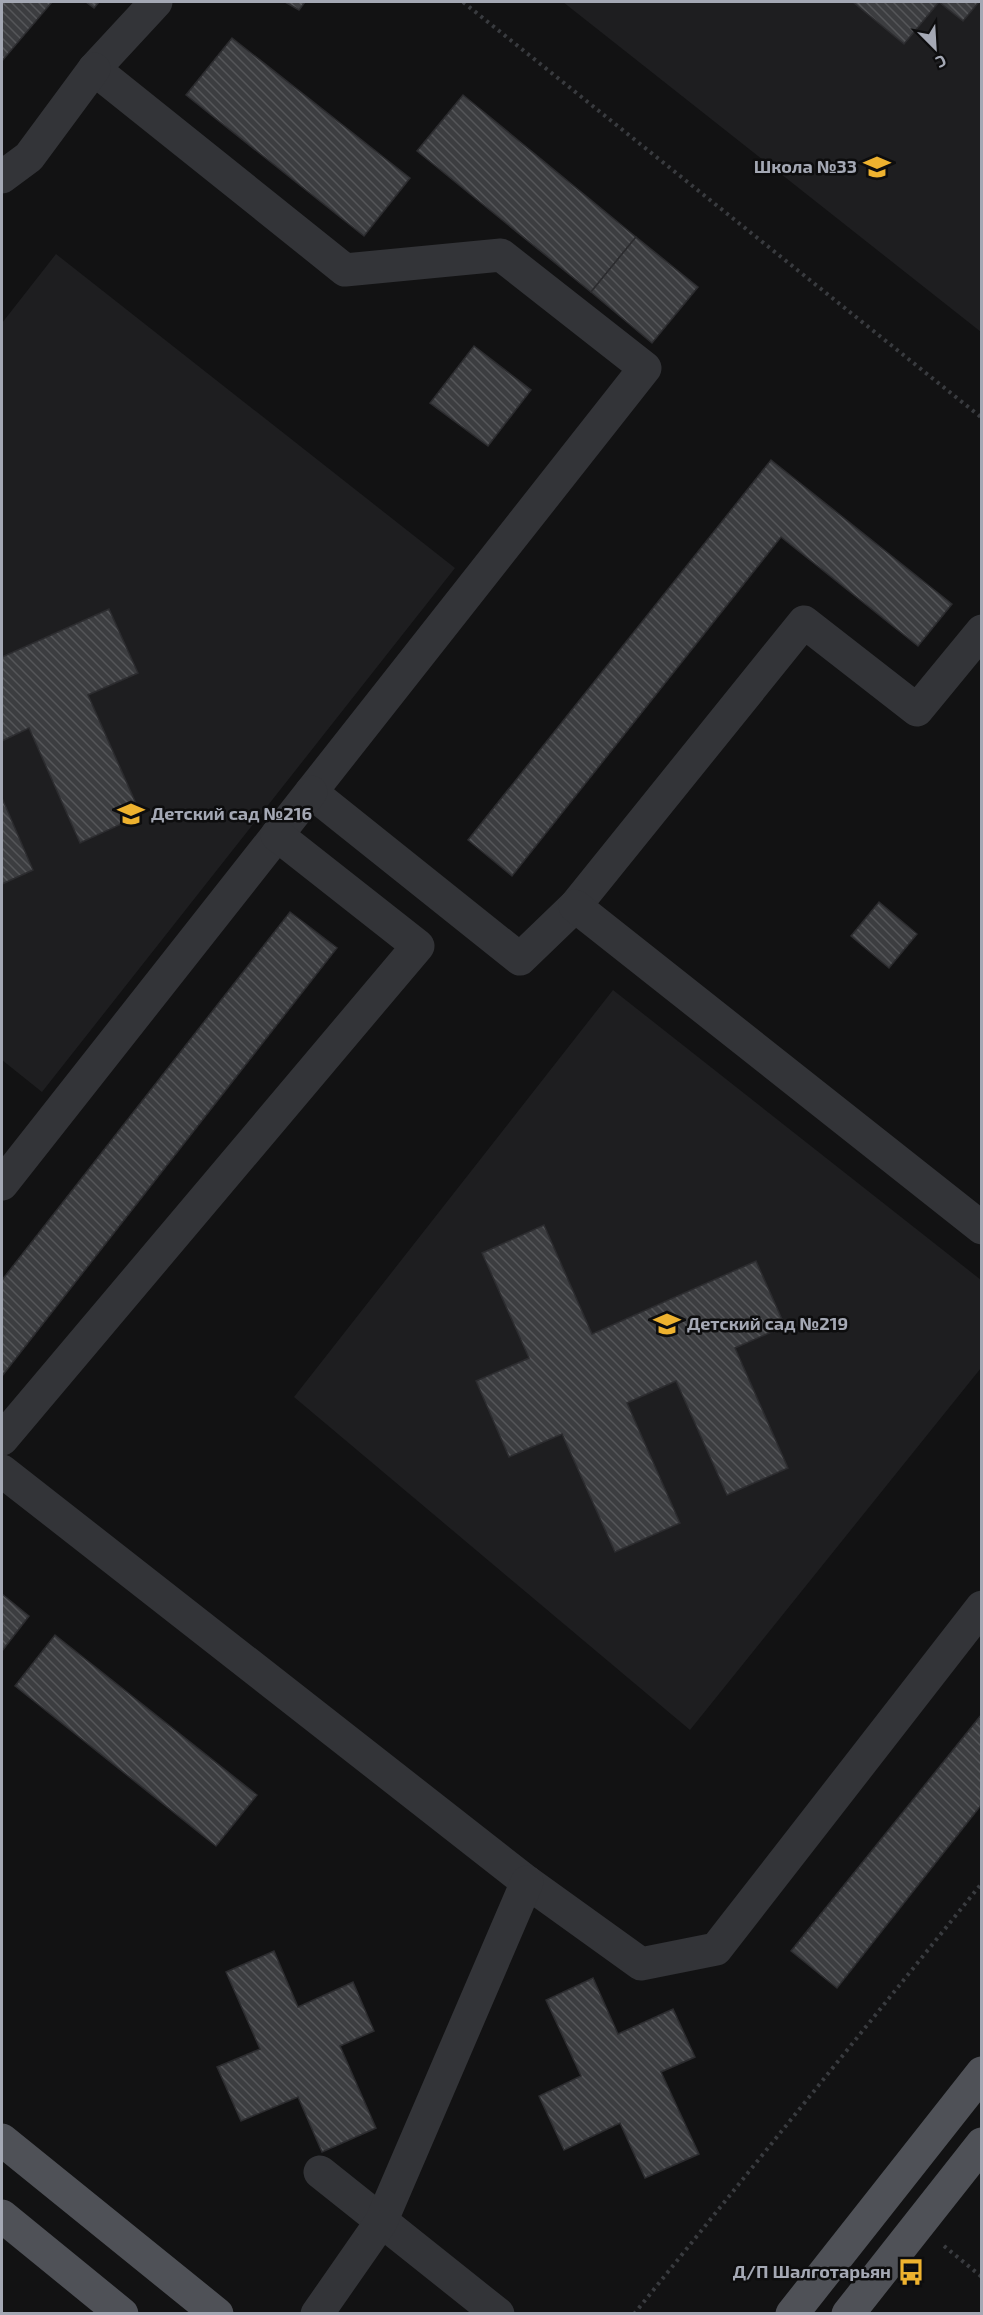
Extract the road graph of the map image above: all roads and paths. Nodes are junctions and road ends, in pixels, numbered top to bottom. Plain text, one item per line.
1 (156, 2) edge
2 (463, 2) edge
3 (94, 69) junction
4 (2, 177) edge
5 (981, 418) edge
6 (981, 631) edge
7 (311, 792) junction
8 (277, 835) junction
9 (574, 906) junction
10 (2, 1184) edge
11 (981, 1227) edge
12 (2, 1439) edge
13 (2, 1471) edge
14 (981, 1607) edge
15 (526, 1882) junction
16 (981, 1883) edge
17 (981, 2073) edge
18 (2, 2140) edge
19 (981, 2144) edge
20 (320, 2172) dead end
21 (2, 2216) edge
22 (381, 2222) junction
23 (939, 2241) dead end
24 (981, 2277) edge
25 (122, 2313) edge
26 (218, 2313) edge
27 (317, 2313) edge
28 (498, 2313) edge
29 (634, 2313) edge
30 (792, 2313) edge
31 (848, 2313) edge

1 - 3 lane
2 - 5 path
3 - 4 lane
3 - 7 lane
6 - 9 lane
7 - 8 lane
7 - 9 lane
8 - 10 lane
8 - 12 lane
9 - 11 lane
13 - 15 lane
14 - 15 lane
15 - 22 lane
16 - 29 path
17 - 30 main road
18 - 26 main road
19 - 31 main road
20 - 22 lane
21 - 25 main road
22 - 27 lane
22 - 28 lane
23 - 24 path

